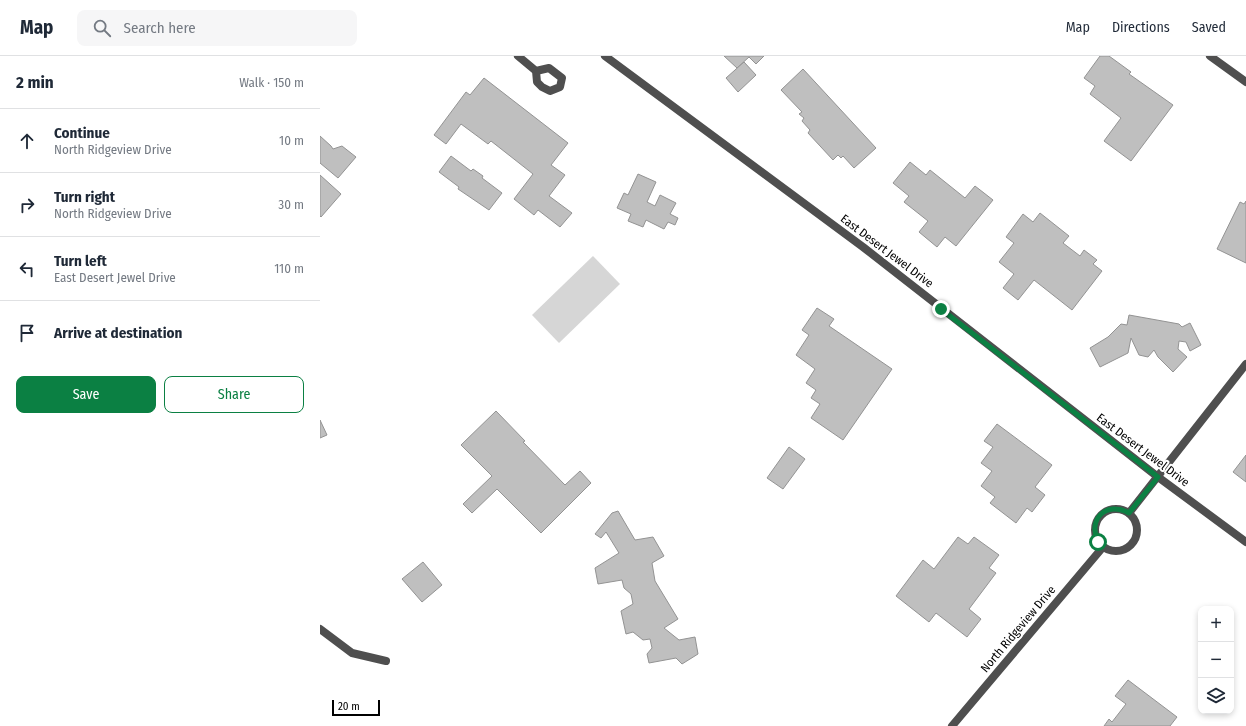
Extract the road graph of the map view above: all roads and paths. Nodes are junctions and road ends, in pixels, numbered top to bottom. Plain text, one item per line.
1 (518, 56) edge
2 (605, 56) edge
3 (1210, 56) edge
4 (536, 71) dead end
5 (1246, 82) edge
6 (1246, 364) edge
7 (1158, 477) junction
8 (1129, 513) junction
9 (1246, 542) edge
10 (1103, 547) junction
11 (320, 629) edge
12 (386, 662) dead end
13 (952, 726) edge

1 - 4 street
2 - 7 street, East Desert Jewel Drive
3 - 5 street
6 - 7 street
7 - 8 street
7 - 9 street, East Desert Jewel Drive
8 - 10 street
8 - 10 street
10 - 13 street, North Ridgeview Drive
11 - 12 street

